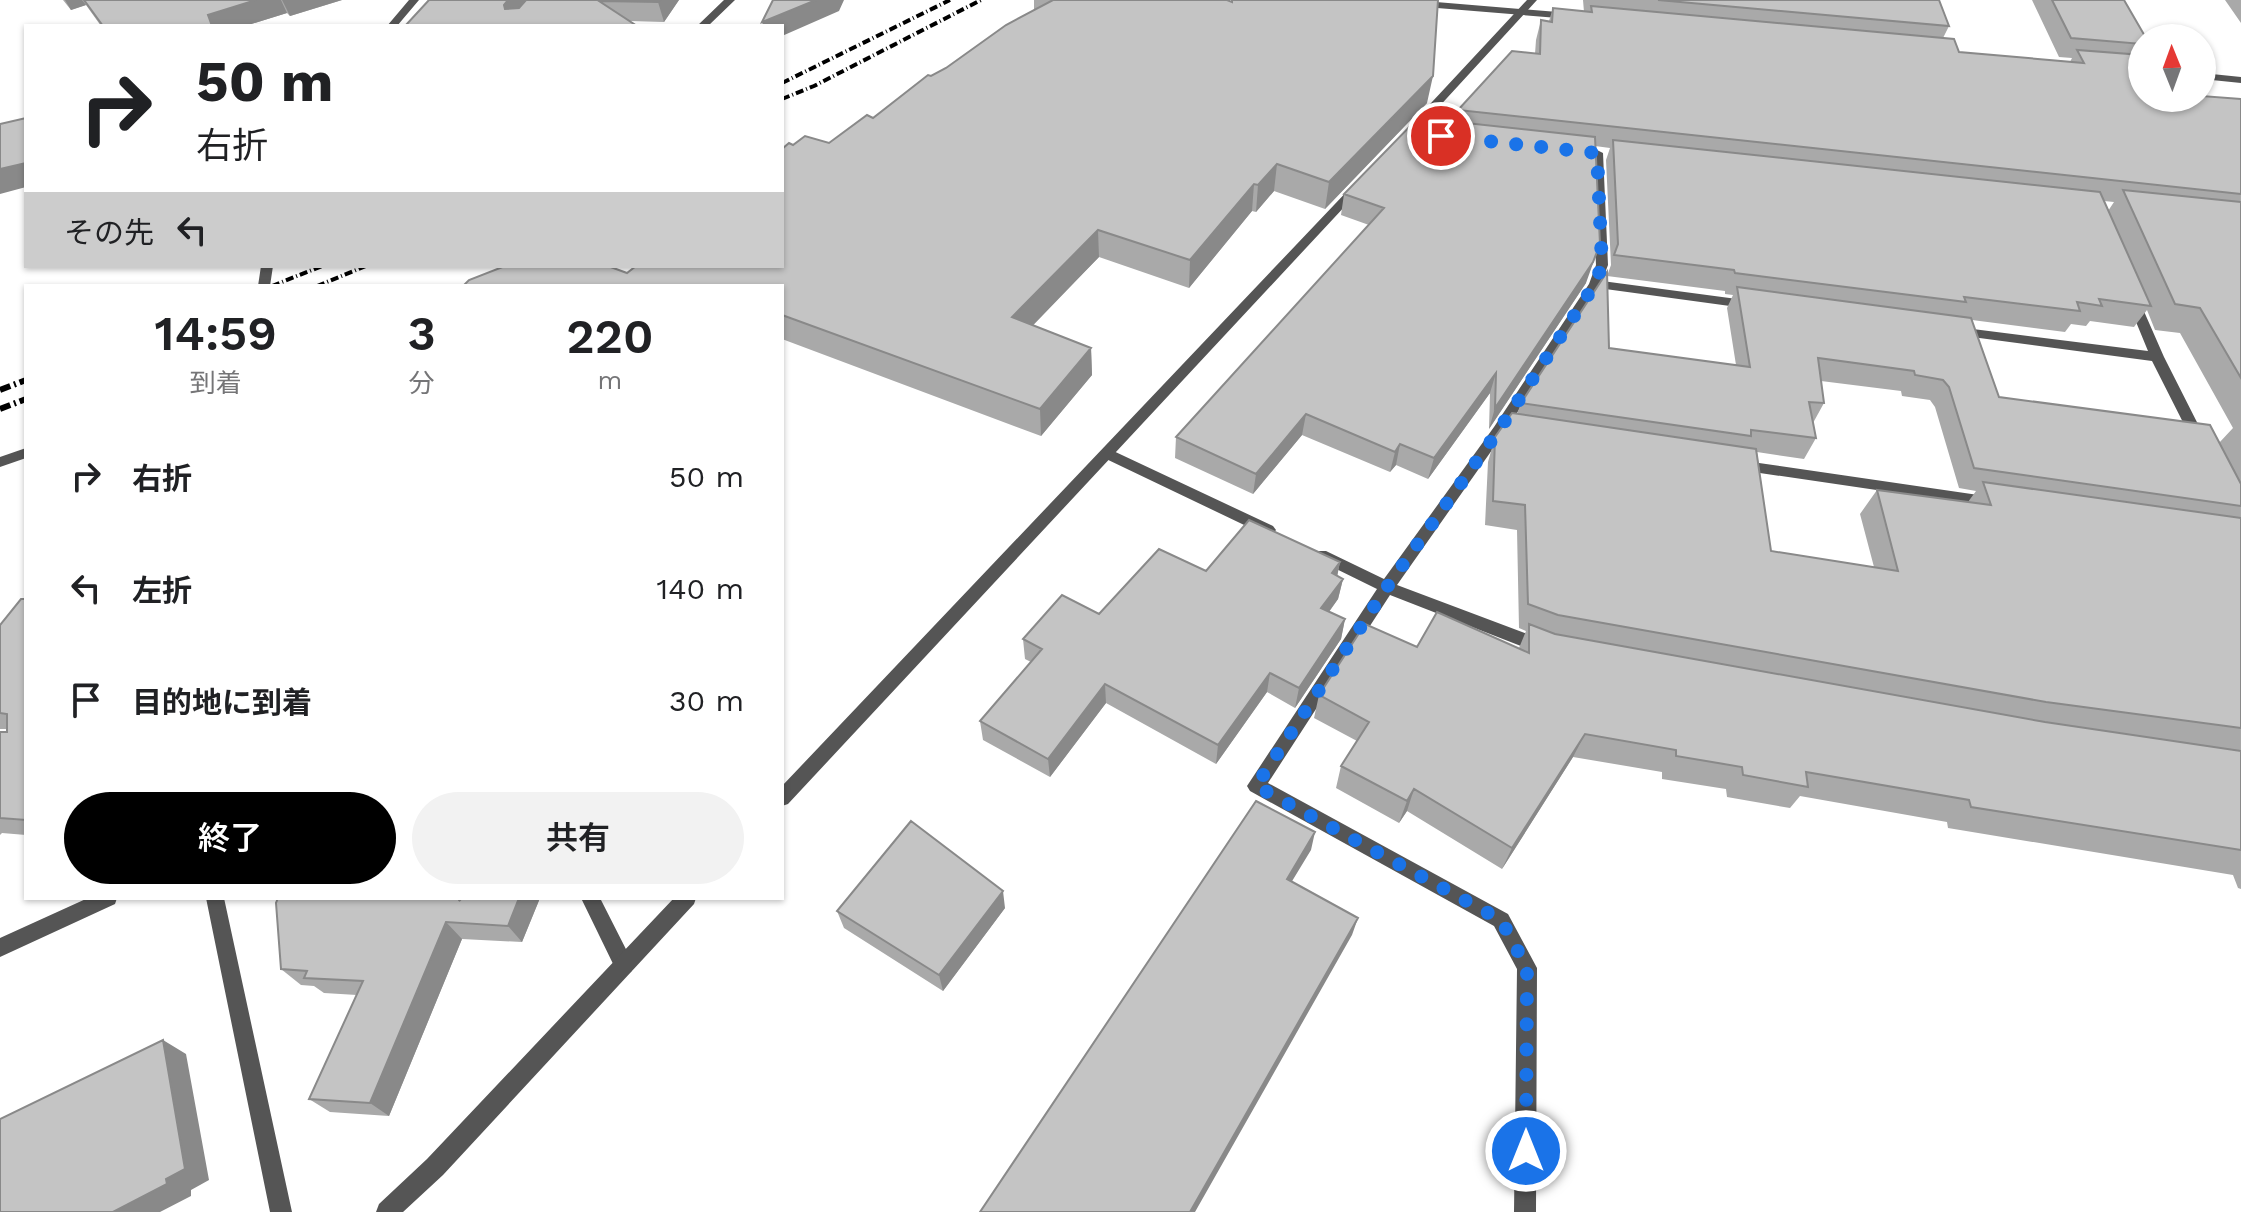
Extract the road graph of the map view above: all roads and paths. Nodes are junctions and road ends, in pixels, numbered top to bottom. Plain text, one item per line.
1 (414, 0) edge
2 (730, 0) edge
3 (1376, 0) edge
4 (1527, 6) edge
5 (1586, 18) edge
6 (394, 24) edge
7 (704, 24) edge
8 (2216, 77) edge
9 (2241, 80) edge
10 (1399, 144) edge
11 (1581, 151) edge
12 (1597, 153) junction
13 (1612, 154) edge
14 (1367, 177) edge
15 (1595, 284) junction
16 (2128, 289) edge
17 (1767, 307) edge
18 (1938, 329) edge
19 (2157, 357) junction
20 (1107, 453) junction
21 (2206, 453) edge
22 (24, 454) edge
23 (0, 462) edge
24 (1720, 462) edge
25 (2004, 503) edge
26 (1387, 587) junction
27 (1561, 651) edge
28 (784, 796) edge
29 (104, 900) edge
30 (215, 900) edge
31 (591, 900) edge
32 (685, 900) edge
33 (0, 948) edge
34 (624, 965) junction
35 (281, 1212) edge
36 (387, 1212) edge
37 (1525, 1212) edge

1 - 6 street
2 - 7 street
3 - 4 street
4 - 5 street
4 - 10 street
8 - 9 street
11 - 12 street
12 - 13 street
12 - 15 street
14 - 20 street
15 - 17 street
15 - 26 street
16 - 19 street
18 - 19 street
19 - 21 street
20 - 26 street
20 - 28 street
22 - 23 street
24 - 25 street
26 - 27 street
26 - 37 street
29 - 33 street
30 - 35 street
31 - 34 street
32 - 34 street
34 - 36 street

